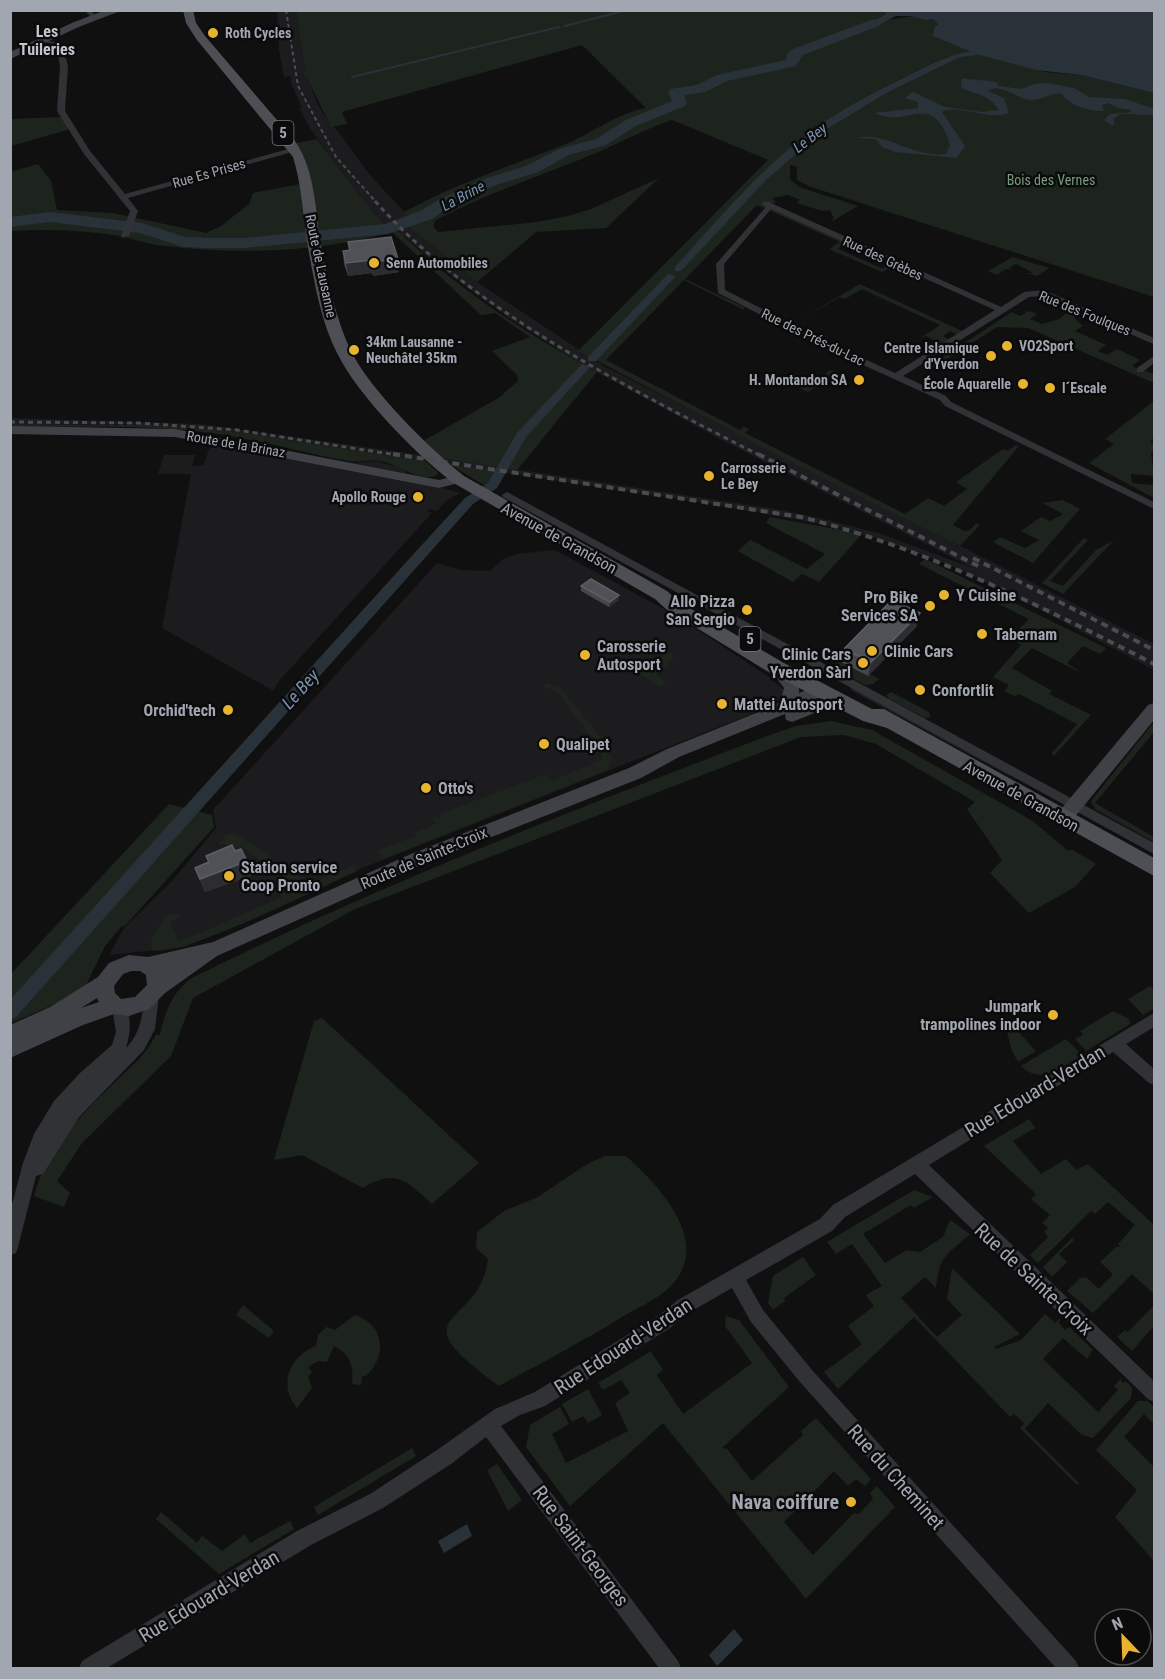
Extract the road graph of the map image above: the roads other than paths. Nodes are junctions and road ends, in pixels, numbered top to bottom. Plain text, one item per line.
1 (119, 10) edge
2 (188, 10) edge
3 (90, 13) edge
4 (24, 39) dead end
5 (47, 41) junction
6 (10, 56) edge
7 (295, 150) junction
8 (122, 197) junction
9 (766, 207) joint
10 (125, 237) dead end
11 (1001, 310) junction
12 (1155, 341) edge
13 (1155, 359) edge
14 (1140, 370) dead end
15 (895, 377) junction
16 (10, 430) edge
17 (464, 483) junction
18 (501, 498) junction
19 (1155, 506) edge
20 (662, 595) junction
21 (777, 668) junction
22 (830, 692) junction
23 (788, 706) junction
24 (1155, 709) edge
25 (635, 773) junction
26 (1069, 812) junction
27 (1155, 849) edge
28 (1155, 868) edge
29 (216, 949) junction
30 (149, 965) junction
31 (104, 983) junction
32 (154, 992) junction
33 (117, 1006) junction
34 (1155, 1019) edge
35 (18, 1032) edge
36 (1114, 1043) junction
37 (10, 1049) edge
38 (1155, 1078) edge
39 (916, 1164) junction
40 (22, 1201) junction
41 (10, 1247) edge
42 (734, 1276) junction
43 (1155, 1393) edge
44 (489, 1425) junction
45 (89, 1668) edge
46 (671, 1668) edge
47 (1069, 1668) edge

1 - 3 main road
2 - 7 main road, Route de Lausanne / 5
3 - 5 main road
4 - 5 main road
5 - 6 main road
5 - 8 street
7 - 8 street, Rue Es Prises
7 - 17 main road, Route de Lausanne / 5
8 - 10 street
9 - 11 street, Rue des Grèbes
9 - 15 street, Rue des Prés-du-Lac
11 - 12 street, Rue des Foulques
11 - 15 street, Rue des Foulques
13 - 14 street
15 - 19 street, Rue des Prés-du-Lac
16 - 17 main road, Route de la Brinaz
17 - 18 main road, Avenue de Grandson / 5
18 - 20 main road, Avenue de Grandson / 5
18 - 26 street
20 - 21 main road, Avenue de Grandson / 5
20 - 22 main road, Avenue de Grandson / 5
21 - 22 main road, Avenue de Grandson / 5
21 - 23 main road, 5
22 - 23 main road, Route de Sainte-Croix
22 - 25 main road, Route de Sainte-Croix
22 - 26 main road, Avenue de Grandson / 5
23 - 25 main road, Route de Sainte-Croix
24 - 26 main road
25 - 29 main road, Route de Sainte-Croix
26 - 27 street
26 - 28 main road, Avenue de Grandson / 5
29 - 30 main road, Route de Sainte-Croix
29 - 32 main road, Route de Sainte-Croix
30 - 31 main road
30 - 32 main road
31 - 33 main road
31 - 35 main road
32 - 33 main road
32 - 40 street
33 - 37 main road
33 - 40 street
34 - 36 street, Rue Edouard-Verdan
36 - 38 street
36 - 39 street, Rue Edouard-Verdan
39 - 42 street, Rue Edouard-Verdan
39 - 43 street, Rue de Sainte-Croix
40 - 41 street
42 - 44 street, Rue Edouard-Verdan
42 - 47 street, Rue du Cheminet
44 - 45 street, Rue Edouard-Verdan
44 - 46 street, Rue Saint-Georges

